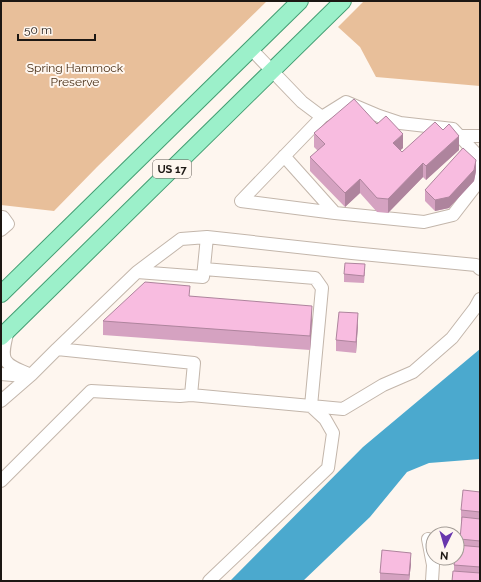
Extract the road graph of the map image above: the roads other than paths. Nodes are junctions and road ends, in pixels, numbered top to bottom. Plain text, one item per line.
1 (300, 1) edge
2 (343, 1) edge
3 (251, 49) junction
4 (272, 71) junction
5 (322, 118) junction
6 (459, 136) junction
7 (480, 136) edge
8 (284, 156) junction
9 (480, 163) edge
10 (335, 213) junction
11 (1, 217) edge
12 (1, 230) edge
13 (207, 237) junction
14 (204, 269) junction
15 (480, 269) edge
16 (137, 272) junction
17 (1, 294) edge
18 (480, 299) edge
19 (5, 334) edge
20 (57, 349) junction
21 (1, 374) edge
22 (31, 375) junction
23 (191, 395) junction
24 (1, 401) edge
25 (311, 406) junction
26 (1, 480) edge
27 (433, 566) edge
28 (209, 581) edge
29 (432, 581) edge

1 - 3 main road, US 17
2 - 4 main road, US 17
3 - 4 street
3 - 17 main road, US 17
4 - 5 street
4 - 19 main road, US 17
5 - 6 street
5 - 8 street
6 - 7 street
6 - 9 street
8 - 10 street
8 - 10 street
9 - 10 street
11 - 12 street
13 - 14 street
13 - 15 street
13 - 16 street
14 - 16 street
14 - 25 street
16 - 20 street
18 - 25 street
19 - 22 street
20 - 22 street
20 - 23 street
21 - 22 street
22 - 24 street
23 - 25 street
23 - 26 street
25 - 28 street
27 - 29 street

